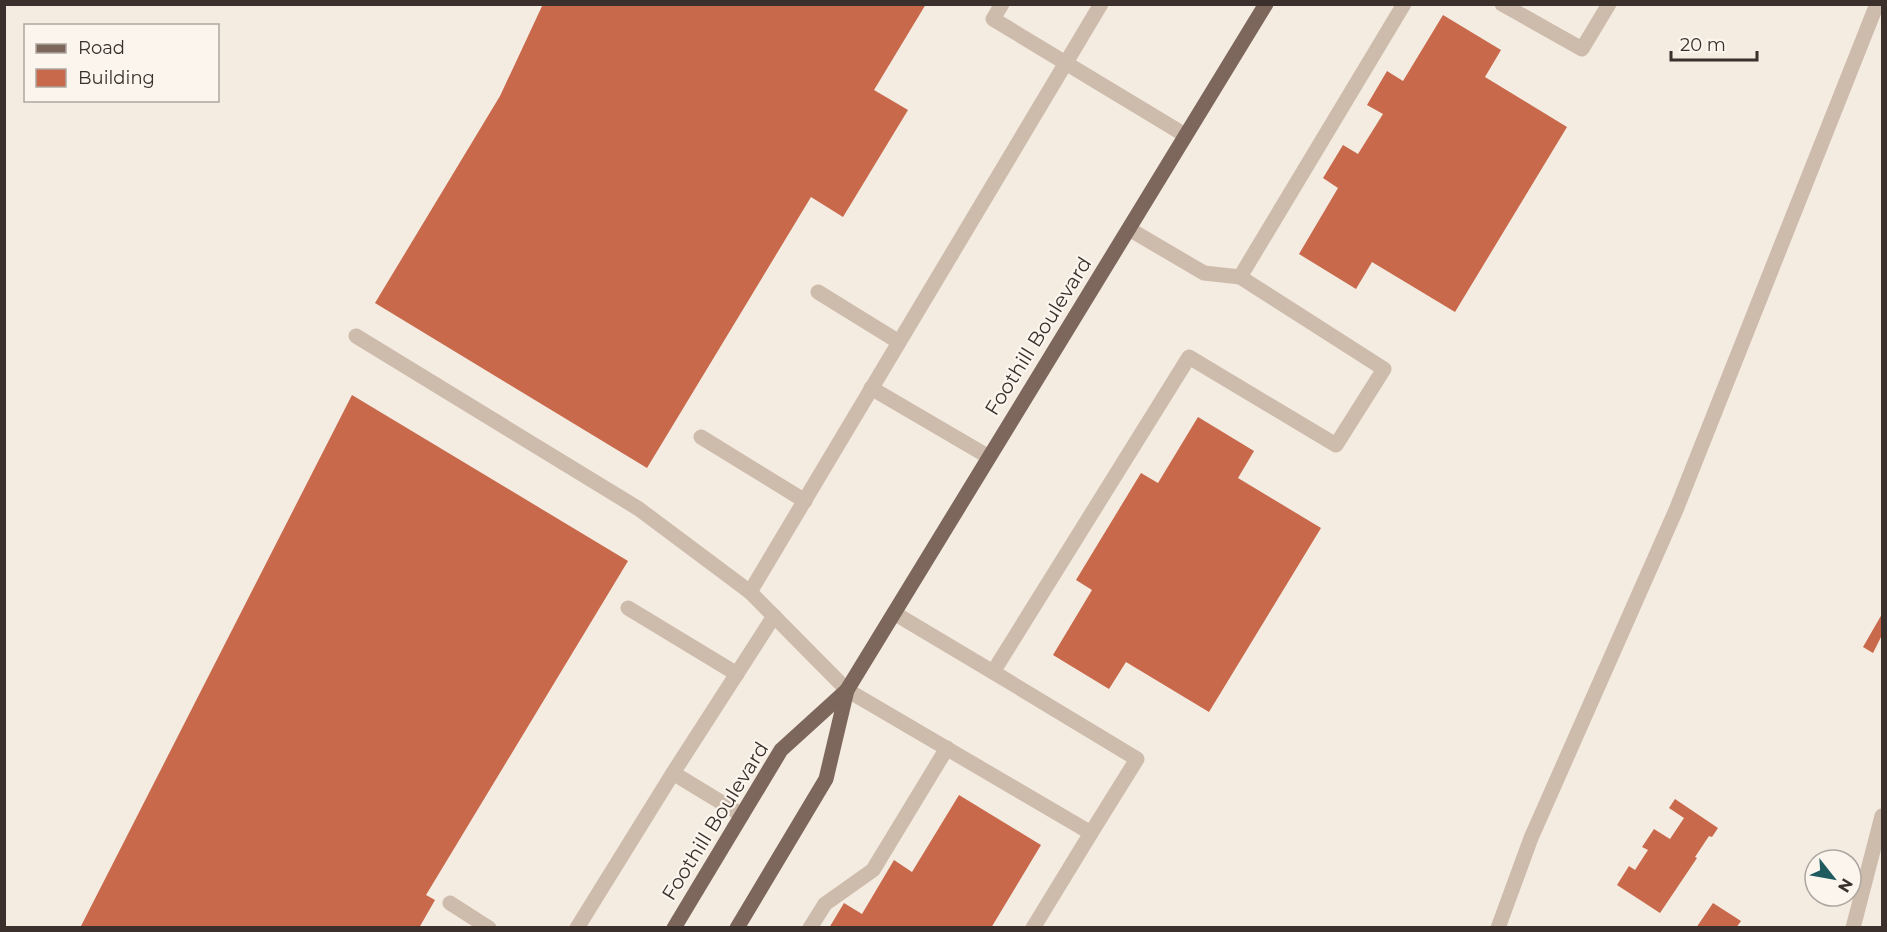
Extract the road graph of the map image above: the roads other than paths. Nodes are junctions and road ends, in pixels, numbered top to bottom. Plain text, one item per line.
1 (1002, 4) edge
2 (1101, 4) edge
3 (1266, 4) edge
4 (1404, 4) edge
5 (1502, 4) edge
6 (1609, 4) edge
7 (1877, 4) edge
8 (1067, 62) junction
9 (1185, 135) junction
10 (1129, 229) junction
11 (1239, 277) junction
12 (818, 291) dead end
13 (356, 336) dead end
14 (899, 342) junction
15 (871, 388) junction
16 (701, 437) dead end
17 (989, 457) junction
18 (805, 501) junction
19 (750, 592) junction
20 (628, 608) dead end
21 (894, 613) junction
22 (774, 616) junction
23 (993, 672) junction
24 (737, 674) junction
25 (847, 690) junction
26 (947, 748) junction
27 (673, 773) junction
28 (742, 815) junction
29 (1882, 816) edge
30 (1092, 833) junction
31 (450, 903) dead end
32 (489, 927) edge
33 (578, 927) edge
34 (674, 927) edge
35 (737, 927) edge
36 (810, 927) edge
37 (1034, 927) edge
38 (1498, 927) edge
39 (1853, 927) edge

1 - 8 lane
2 - 8 lane
3 - 9 main road, Foothill Boulevard
4 - 11 lane
5 - 6 lane
7 - 38 lane
8 - 9 lane
8 - 14 lane
9 - 10 main road, Foothill Boulevard
10 - 11 lane
10 - 17 main road, Foothill Boulevard
11 - 23 lane
12 - 14 lane
13 - 19 lane
14 - 15 lane
15 - 17 lane
15 - 18 lane
16 - 18 lane
17 - 21 main road, Foothill Boulevard
18 - 19 lane
19 - 22 lane
20 - 24 lane
21 - 23 lane
21 - 25 main road, Foothill Boulevard
22 - 24 lane
22 - 25 lane
23 - 30 lane
24 - 27 lane
25 - 26 lane
25 - 28 main road, Foothill Boulevard
25 - 35 main road, Foothill Boulevard
26 - 30 lane
26 - 36 lane
27 - 28 lane
27 - 33 lane
28 - 34 main road, Foothill Boulevard
29 - 39 lane
30 - 37 lane
31 - 32 lane

